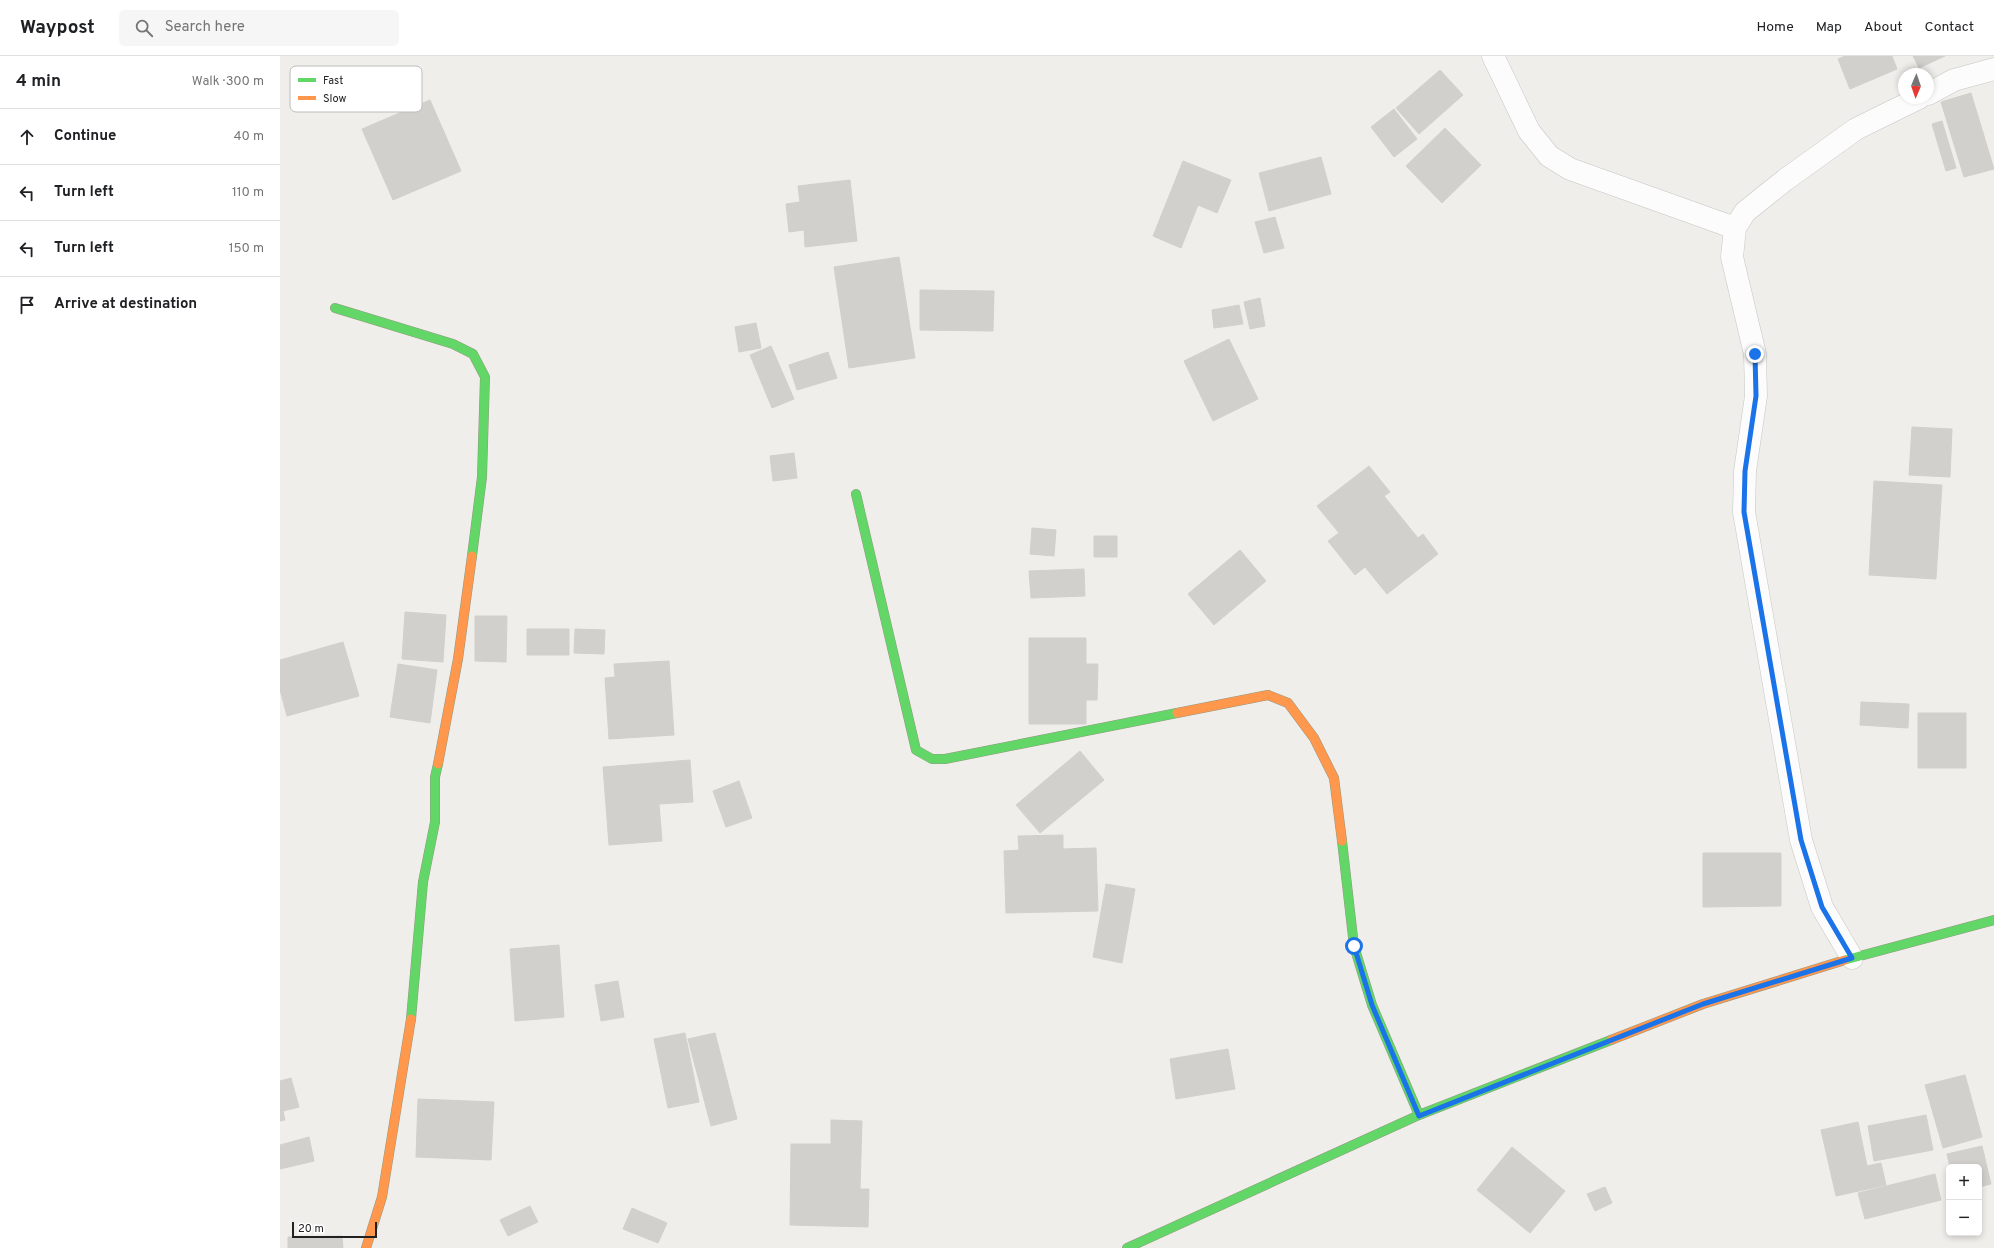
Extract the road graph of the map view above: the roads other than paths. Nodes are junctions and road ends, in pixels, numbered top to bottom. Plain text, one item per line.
1 (1494, 56) edge
2 (1994, 69) edge
3 (1934, 91) edge
4 (1907, 104) edge
5 (1735, 228) junction
6 (335, 308) dead end
7 (856, 494) dead end
8 (1994, 920) edge
9 (1852, 958) junction
10 (1419, 1116) junction
11 (366, 1248) edge
12 (1127, 1248) edge

1 - 5 street
2 - 3 street
4 - 5 street
5 - 9 street
6 - 11 street
7 - 10 street
8 - 9 street
9 - 10 street
10 - 12 street

